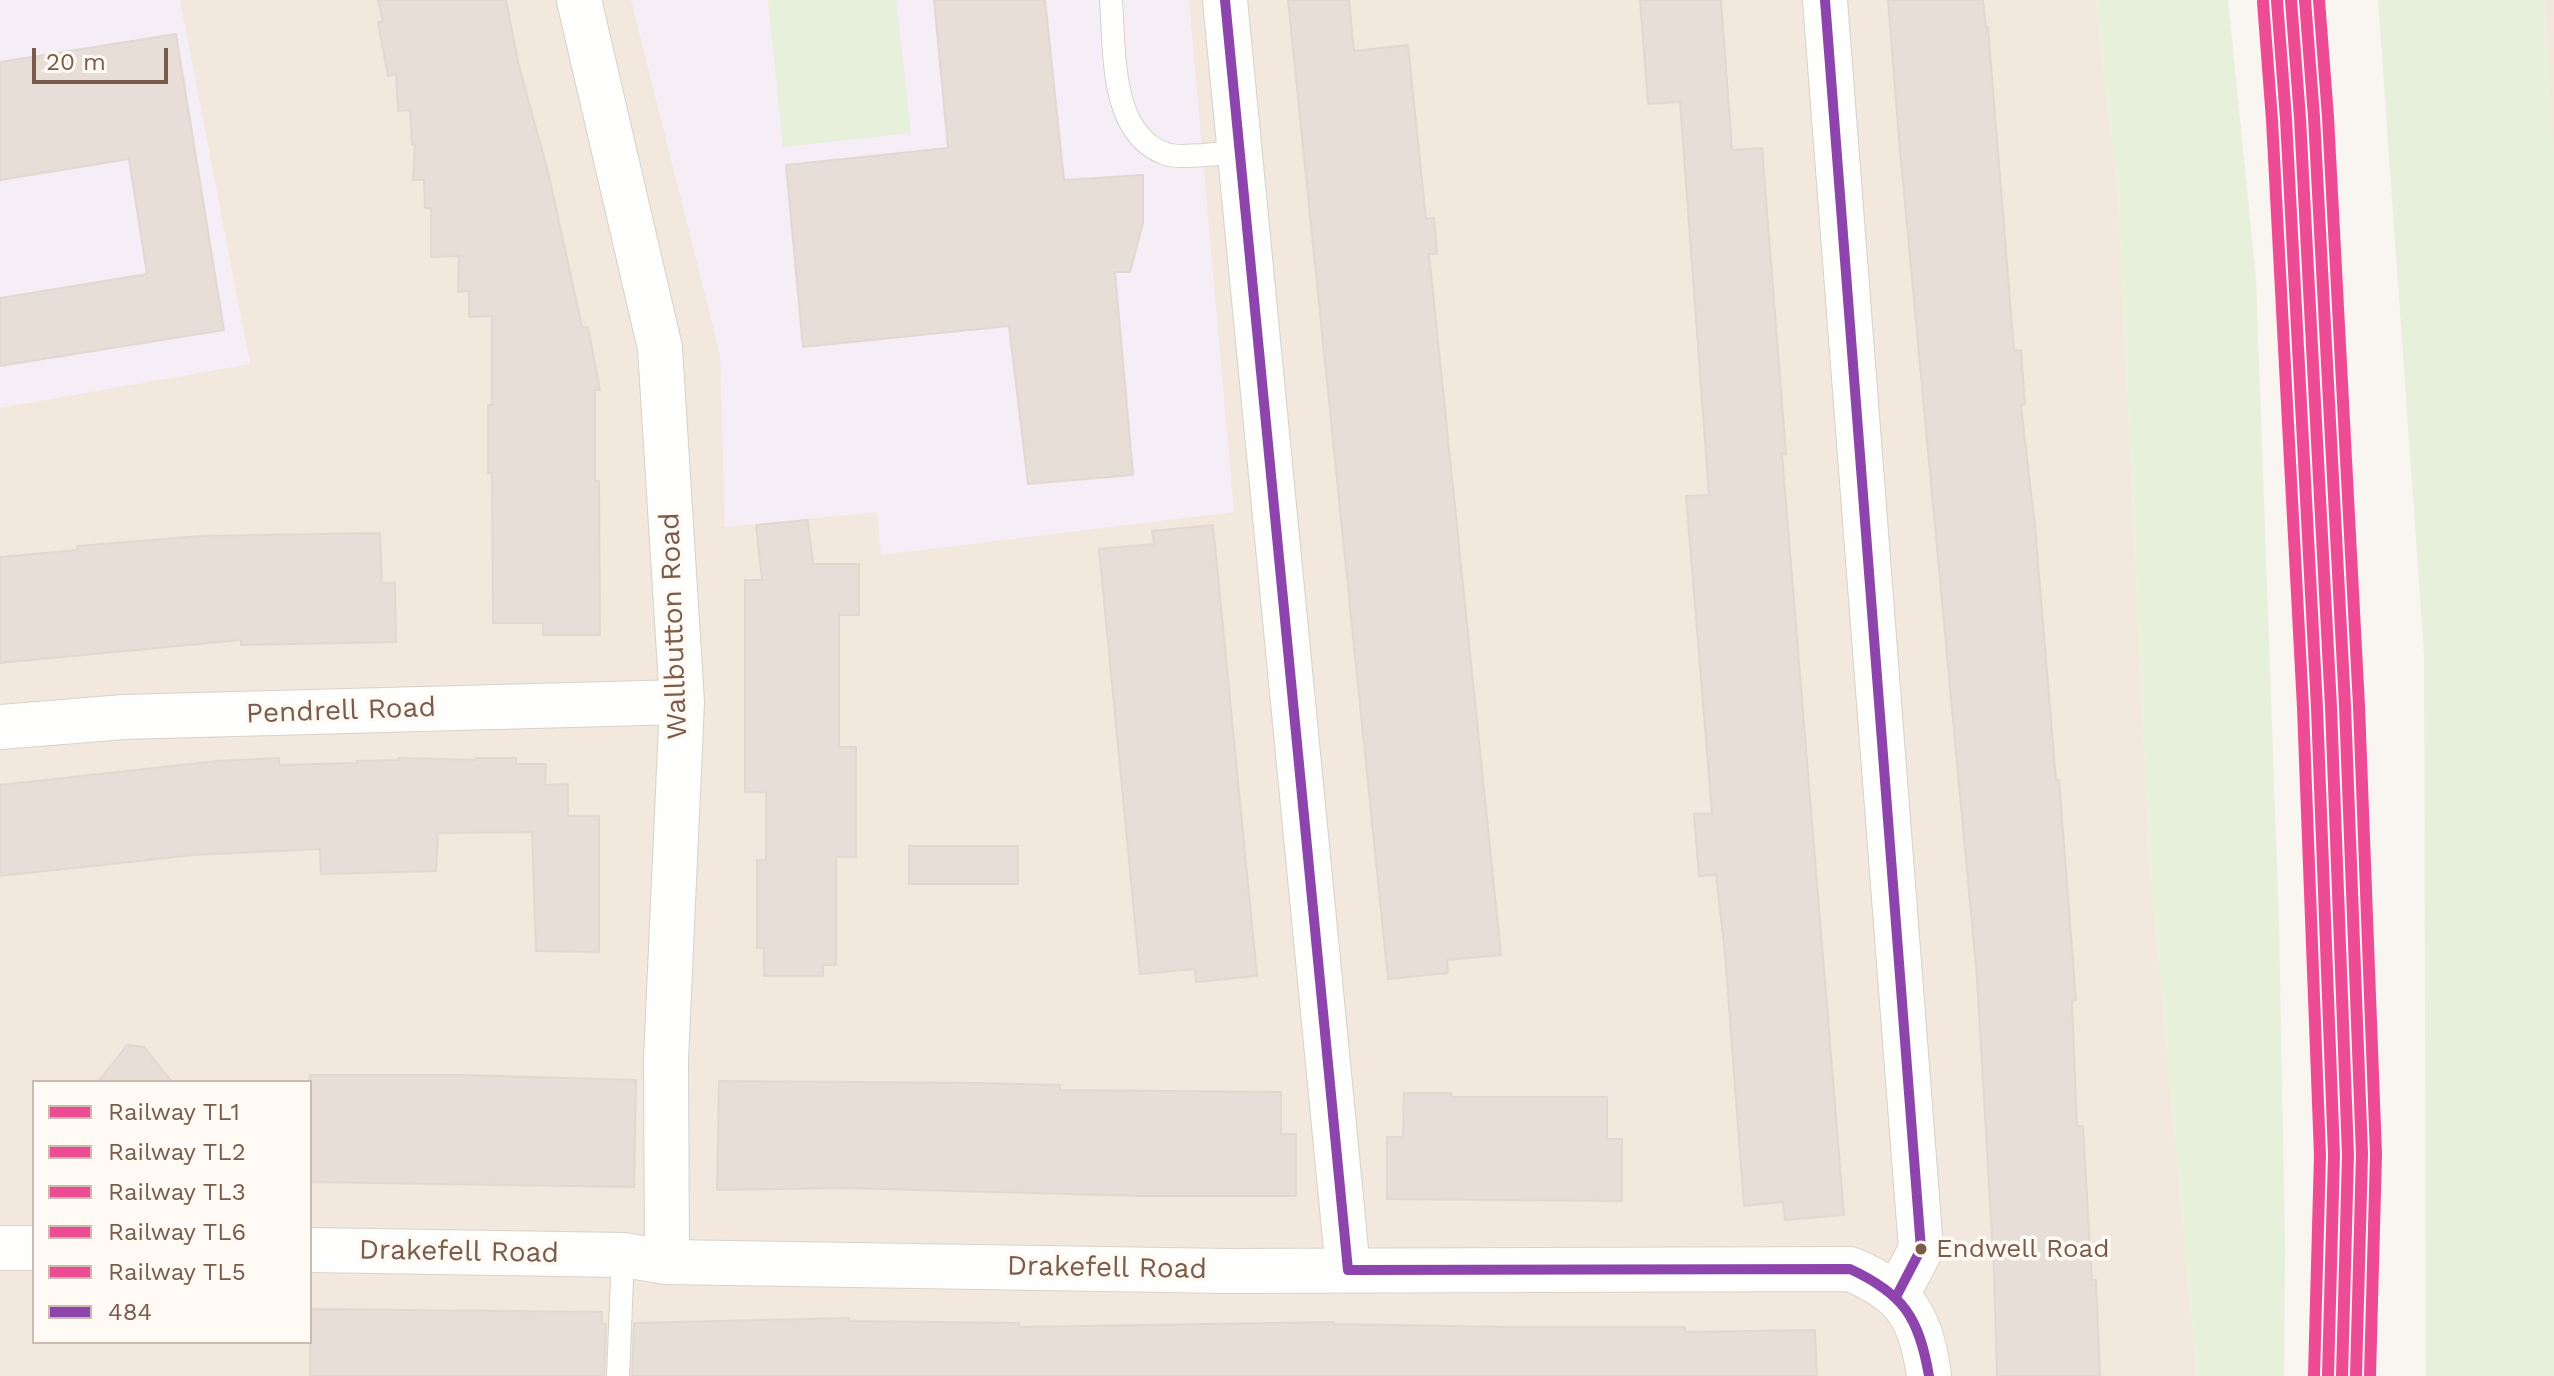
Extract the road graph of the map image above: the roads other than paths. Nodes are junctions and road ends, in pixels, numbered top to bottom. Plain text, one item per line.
1 (579, 0) edge
2 (1111, 0) edge
3 (1225, 0) edge
4 (1825, 0) edge
5 (1241, 152) junction
6 (682, 702) junction
7 (0, 727) edge
8 (0, 1248) edge
9 (32, 1248) edge
10 (312, 1250) edge
11 (623, 1255) junction
12 (667, 1262) junction
13 (1348, 1270) junction
14 (1897, 1295) junction
15 (618, 1376) edge
16 (1929, 1376) edge

1 - 6 street, Wallbutton Road
2 - 5 lane
3 - 5 street
4 - 14 street
5 - 13 street
6 - 7 street, Pendrell Road
6 - 12 street, Wallbutton Road
8 - 9 street
10 - 11 street, Drakefell Road
11 - 12 street, Drakefell Road
11 - 15 lane
12 - 13 street, Drakefell Road
13 - 14 street, Drakefell Road
14 - 16 street

